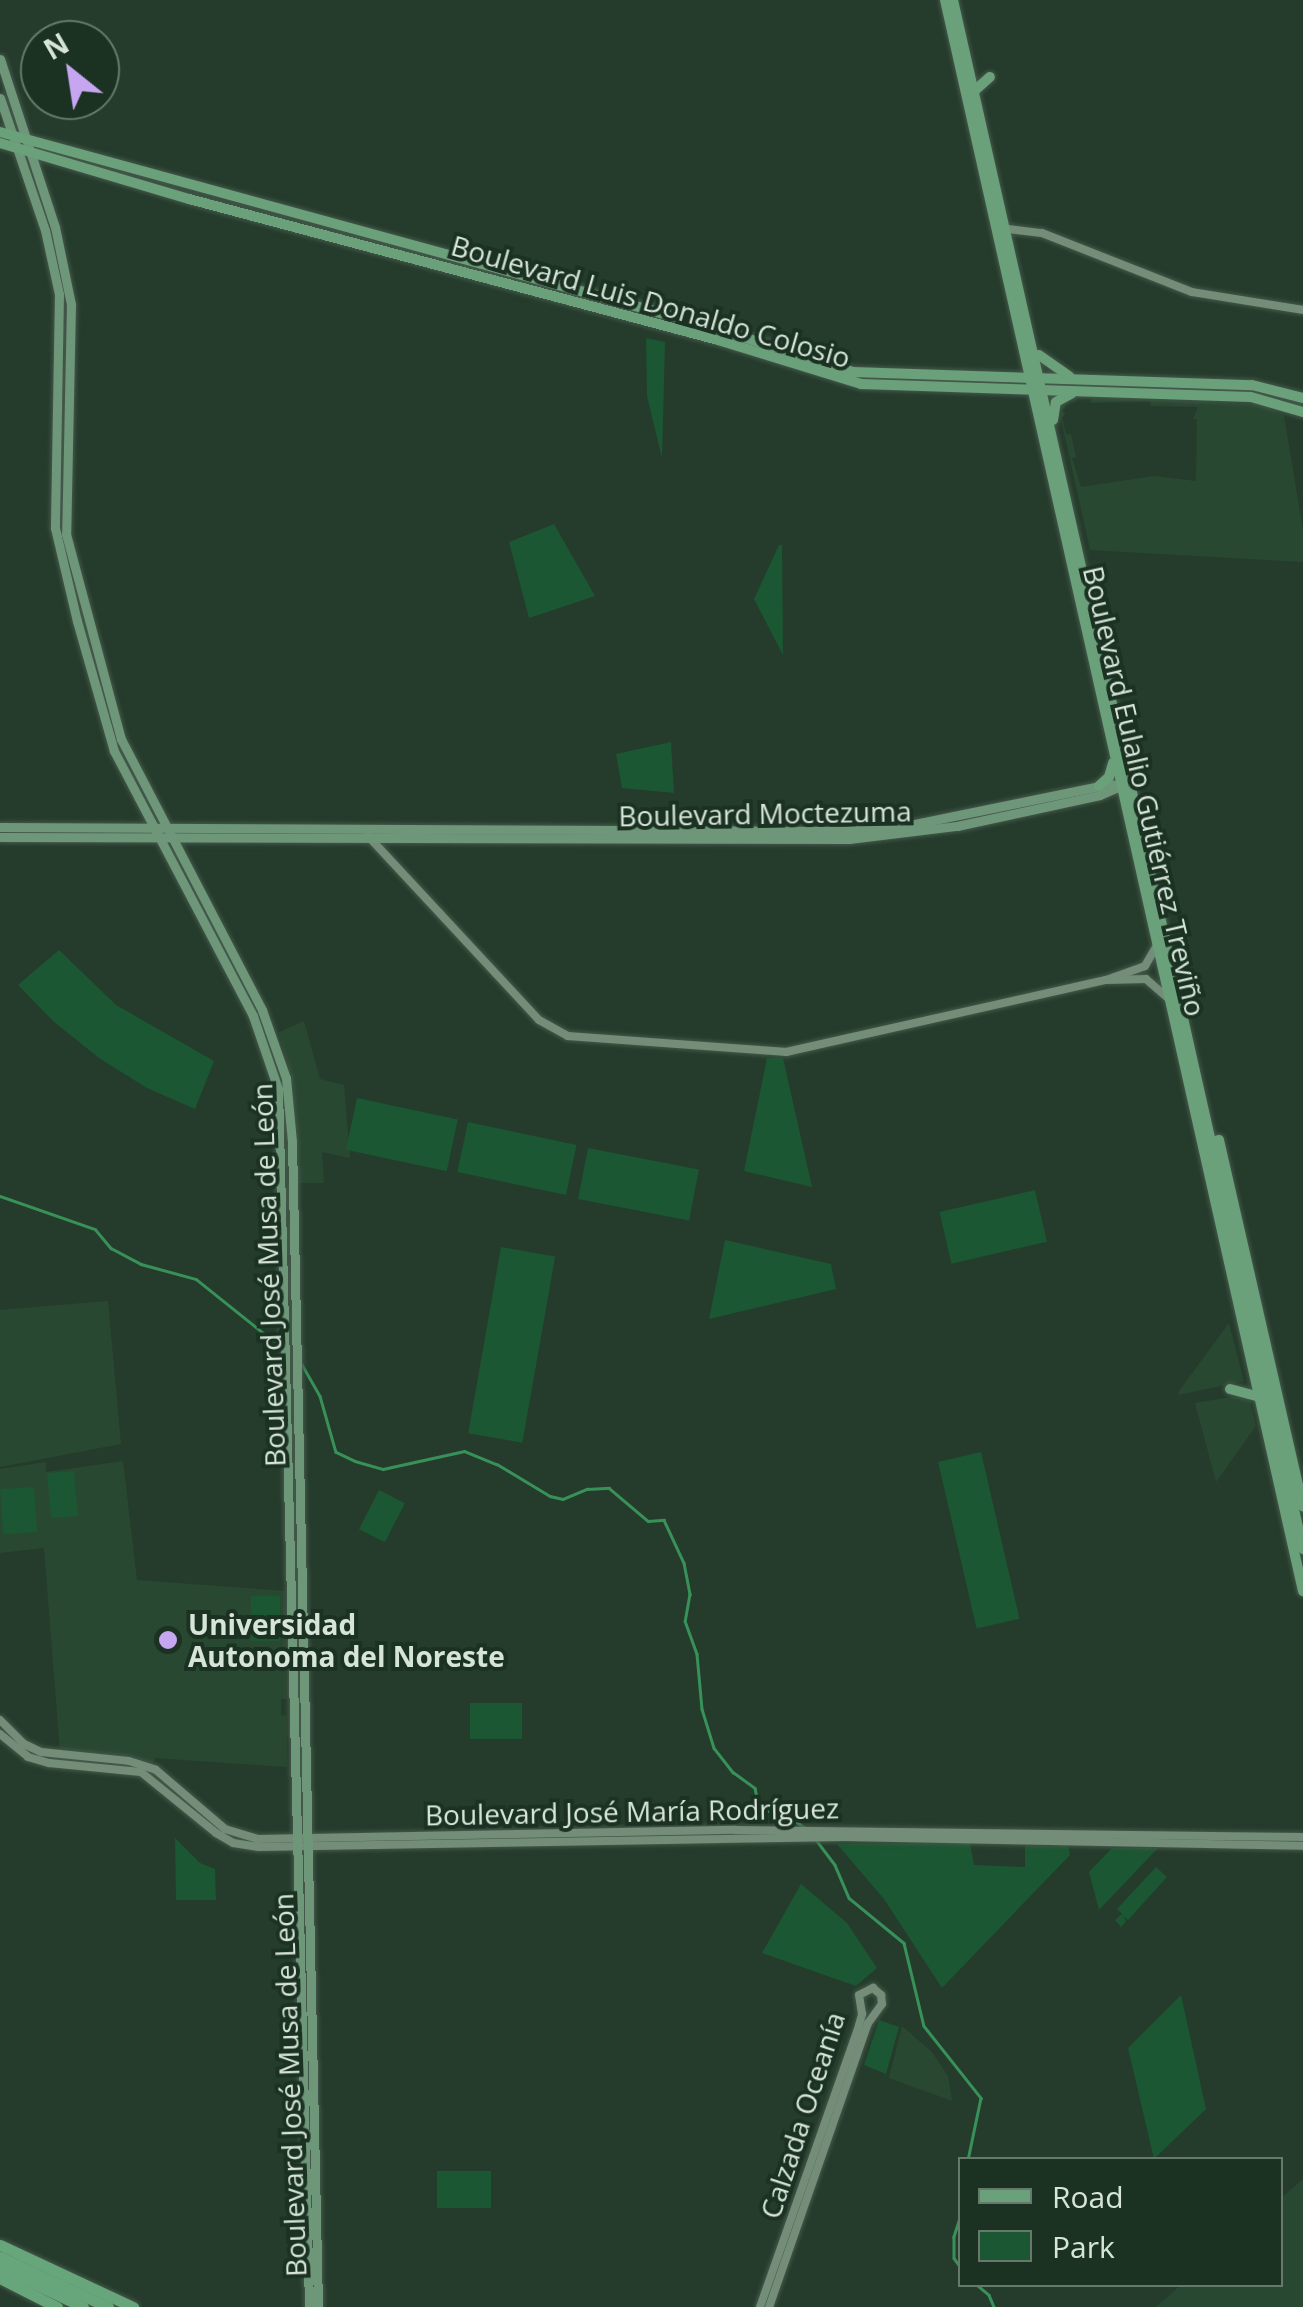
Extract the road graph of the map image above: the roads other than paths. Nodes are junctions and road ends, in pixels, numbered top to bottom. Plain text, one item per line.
1 (945, 0) edge
2 (953, 0) edge
3 (958, 54) junction
4 (0, 59) edge
5 (972, 72) junction
6 (990, 78) dead end
7 (972, 94) junction
8 (0, 98) edge
9 (15, 140) edge
10 (0, 143) edge
11 (983, 168) junction
12 (1008, 230) junction
13 (1004, 258) junction
14 (1303, 310) edge
15 (1030, 354) junction
16 (1011, 376) junction
17 (1075, 378) junction
18 (1036, 382) junction
19 (1252, 385) junction
20 (1092, 389) junction
21 (1190, 394) junction
22 (1303, 398) edge
23 (1303, 412) edge
24 (1052, 426) junction
25 (1066, 490) junction
26 (1056, 501) junction
27 (1118, 757) junction
28 (1099, 786) junction
29 (1120, 786) junction
30 (1137, 820) junction
31 (0, 826) edge
32 (362, 828) junction
33 (170, 832) junction
34 (157, 833) junction
35 (0, 837) edge
36 (372, 840) junction
37 (1156, 947) junction
38 (1106, 980) junction
39 (1168, 998) junction
40 (1211, 1142) junction
41 (1259, 1358) junction
42 (1254, 1380) junction
43 (1230, 1389) dead end
44 (1258, 1397) junction
45 (1303, 1508) edge
46 (1303, 1549) edge
47 (1303, 1591) edge
48 (0, 1720) edge
49 (0, 1734) edge
50 (834, 1834) junction
51 (1303, 1837) edge
52 (300, 1843) junction
53 (1303, 1846) edge
54 (303, 1961) junction
55 (302, 2096) junction
56 (312, 2130) junction
57 (0, 2245) edge
58 (0, 2257) edge
59 (0, 2268) edge
60 (3, 2283) edge
61 (99, 2292) junction
62 (59, 2302) edge
63 (83, 2302) edge
64 (111, 2307) edge
65 (132, 2307) edge
66 (309, 2307) edge
67 (318, 2307) edge
68 (760, 2307) edge
69 (768, 2307) edge

1 - 3 main road, Boulevard Eulalio Gutiérrez Treviño
2 - 5 main road, Boulevard Eulalio Gutiérrez Treviño
3 - 5 main road
3 - 7 main road, Boulevard Eulalio Gutiérrez Treviño
4 - 9 main road, Boulevard José Musa de León
5 - 7 main road, Boulevard Eulalio Gutiérrez Treviño
6 - 7 main road
7 - 11 main road, Boulevard Eulalio Gutiérrez Treviño
7 - 12 main road, Boulevard Eulalio Gutiérrez Treviño
8 - 9 main road, Boulevard José Musa de León
9 - 10 main road, Boulevard Luis Donaldo Colosio
9 - 16 main road, Boulevard Luis Donaldo Colosio
9 - 18 main road, Boulevard Luis Donaldo Colosio
9 - 33 main road, Boulevard José Musa de León
9 - 34 main road, Boulevard José Musa de León
11 - 12 main road
11 - 13 main road, Boulevard Eulalio Gutiérrez Treviño
12 - 13 main road
12 - 14 street
12 - 15 main road, Boulevard Eulalio Gutiérrez Treviño
13 - 15 main road, Boulevard Eulalio Gutiérrez Treviño
15 - 16 main road
15 - 17 main road
15 - 18 main road, Boulevard Eulalio Gutiérrez Treviño
16 - 18 main road, Boulevard Luis Donaldo Colosio
17 - 18 main road, Boulevard Luis Donaldo Colosio
17 - 19 main road, Boulevard Luis Donaldo Colosio
18 - 20 main road, Boulevard Luis Donaldo Colosio
18 - 24 main road, Boulevard Eulalio Gutiérrez Treviño
18 - 26 main road, Boulevard Eulalio Gutiérrez Treviño
19 - 21 main road
19 - 22 main road, Boulevard Luis Donaldo Colosio
20 - 21 main road, Boulevard Luis Donaldo Colosio
20 - 24 main road
21 - 23 main road, Boulevard Luis Donaldo Colosio
24 - 25 main road, Boulevard Eulalio Gutiérrez Treviño
25 - 26 main road
25 - 27 main road, Boulevard Eulalio Gutiérrez Treviño
26 - 27 main road, Boulevard Eulalio Gutiérrez Treviño
27 - 28 main road
27 - 29 main road, Boulevard Eulalio Gutiérrez Treviño
27 - 30 main road, Boulevard Eulalio Gutiérrez Treviño
28 - 29 main road, Boulevard Moctezuma
28 - 32 main road, Boulevard Moctezuma
29 - 30 main road
29 - 36 main road, Boulevard Moctezuma
29 - 37 main road, Boulevard Eulalio Gutiérrez Treviño
30 - 40 main road, Boulevard Eulalio Gutiérrez Treviño
31 - 34 main road, Boulevard Moctezuma
32 - 33 main road, Boulevard Moctezuma
32 - 36 street
33 - 34 main road, Boulevard Moctezuma
33 - 36 main road, Boulevard Moctezuma
33 - 52 main road, Boulevard José Musa de León
34 - 35 main road, Boulevard Moctezuma
34 - 52 main road, Boulevard José Musa de León
36 - 38 street
37 - 38 street
37 - 39 main road, Boulevard Eulalio Gutiérrez Treviño
38 - 39 street
39 - 42 main road, Boulevard Eulalio Gutiérrez Treviño
40 - 41 main road, Boulevard Eulalio Gutiérrez Treviño
40 - 45 main road, Boulevard Eulalio Gutiérrez Treviño
41 - 42 main road
41 - 46 main road, Boulevard Eulalio Gutiérrez Treviño
42 - 44 main road, Boulevard Eulalio Gutiérrez Treviño
43 - 44 main road
44 - 47 main road, Boulevard Eulalio Gutiérrez Treviño
48 - 52 street, Boulevard José María Rodríguez
49 - 52 street, Boulevard José María Rodríguez
50 - 51 street, Boulevard José María Rodríguez
50 - 52 street, Boulevard José María Rodríguez
50 - 53 street, Boulevard José María Rodríguez
52 - 54 main road, Boulevard José Musa de León
54 - 55 main road, Boulevard José Musa de León
54 - 56 main road, Boulevard José Musa de León
55 - 56 main road
55 - 66 main road, Boulevard José Musa de León
56 - 67 main road, Boulevard José Musa de León
57 - 61 highway
58 - 63 highway
59 - 62 highway
60 - 62 highway
61 - 64 highway
61 - 65 highway
62 - 63 highway
63 - 64 highway
68 - 69 street, Calzada Oceanía

